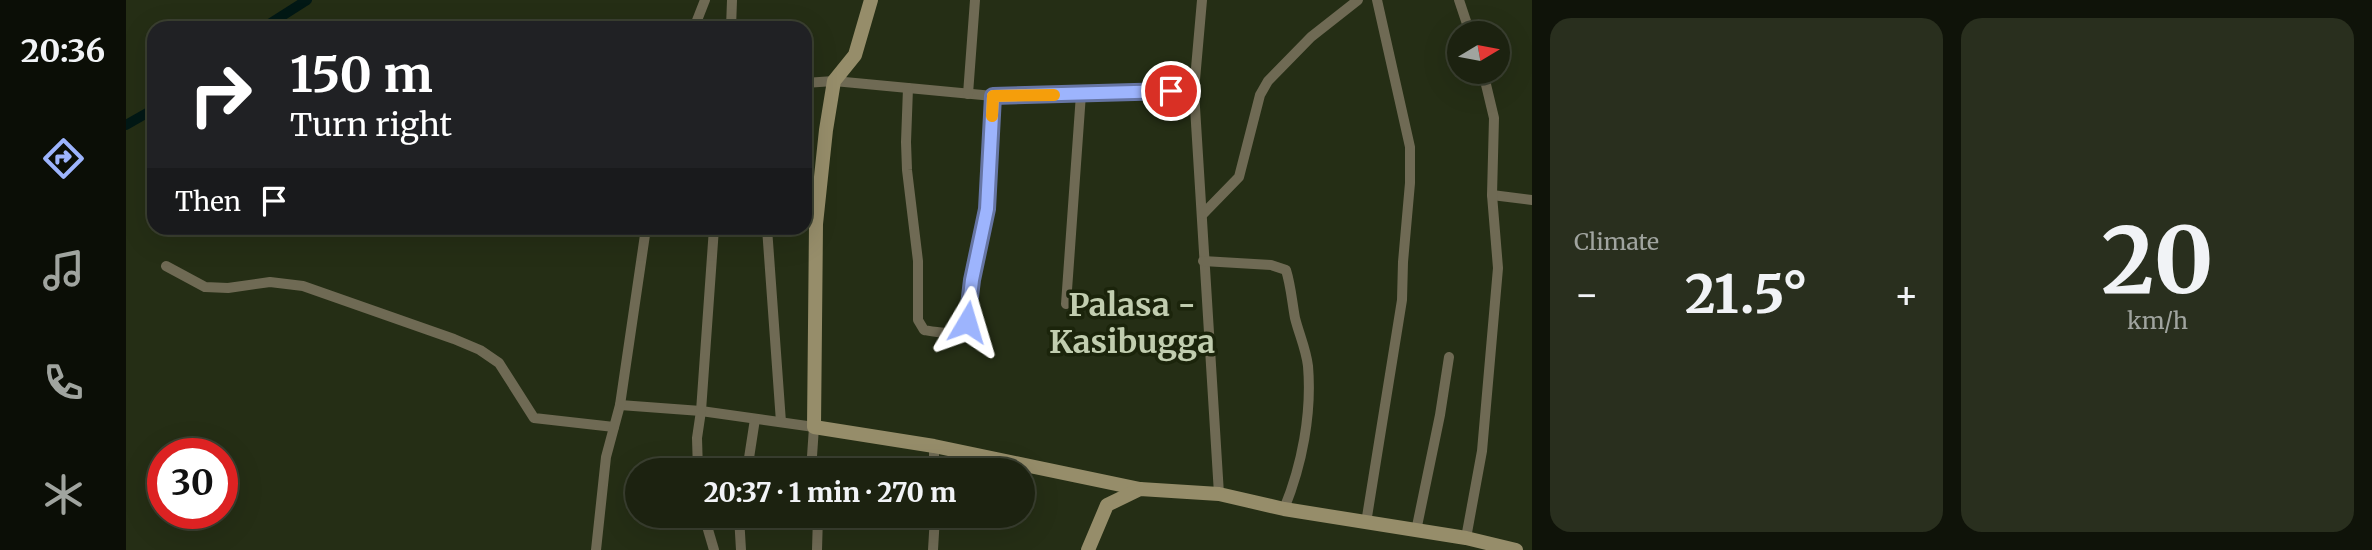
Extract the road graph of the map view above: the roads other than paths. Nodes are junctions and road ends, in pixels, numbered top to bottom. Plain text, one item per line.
1 (705, 0) edge
2 (732, 0) edge
3 (871, 0) edge
4 (975, 0) edge
5 (1202, 0) edge
6 (1358, 0) edge
7 (1377, 0) edge
8 (1459, 0) edge
9 (697, 21) edge
10 (731, 21) edge
11 (1466, 21) edge
12 (834, 81) junction
13 (812, 83) edge
14 (1486, 84) edge
15 (908, 88) junction
16 (1194, 91) junction
17 (968, 94) junction
18 (1081, 94) junction
19 (993, 96) junction
20 (1492, 195) junction
21 (1532, 200) edge
22 (1203, 214) junction
23 (645, 235) edge
24 (714, 235) edge
25 (768, 235) edge
26 (1203, 261) junction
27 (166, 266) dead end
28 (1066, 304) dead end
29 (1449, 357) dead end
30 (620, 405) junction
31 (701, 411) junction
32 (755, 419) junction
33 (781, 422) junction
34 (614, 427) junction
35 (814, 427) junction
36 (934, 446) junction
37 (698, 458) edge
38 (749, 458) edge
39 (812, 458) edge
40 (934, 458) edge
41 (1140, 489) junction
42 (1219, 494) junction
43 (1284, 509) junction
44 (1366, 523) junction
45 (708, 528) edge
46 (740, 528) edge
47 (818, 528) edge
48 (934, 528) edge
49 (1416, 531) junction
50 (1466, 538) junction
51 (596, 550) edge
52 (714, 550) edge
53 (741, 550) edge
54 (817, 550) edge
55 (933, 550) edge
56 (1088, 550) edge
57 (1516, 550) edge

1 - 9 street
2 - 10 street
3 - 12 main road
4 - 17 street
5 - 16 street
6 - 22 street
7 - 44 street
8 - 11 street
12 - 13 street
12 - 15 street
12 - 35 main road
14 - 20 street
15 - 17 street
15 - 19 street
16 - 18 street
16 - 22 street
17 - 19 street
18 - 19 street
18 - 28 street
20 - 21 street
20 - 50 street
22 - 26 street
23 - 30 street
24 - 31 street
25 - 33 street
26 - 42 street
26 - 43 street
27 - 34 street
29 - 49 street
30 - 31 street
30 - 34 street
31 - 32 street
31 - 37 street
32 - 33 street
32 - 38 street
33 - 35 street
34 - 51 street
35 - 36 main road
35 - 39 street
36 - 40 street
36 - 41 main road
41 - 42 main road
41 - 56 main road
42 - 43 main road
43 - 44 main road
44 - 49 main road
45 - 52 street
46 - 53 street
47 - 54 street
48 - 55 street
49 - 50 main road
50 - 57 main road

